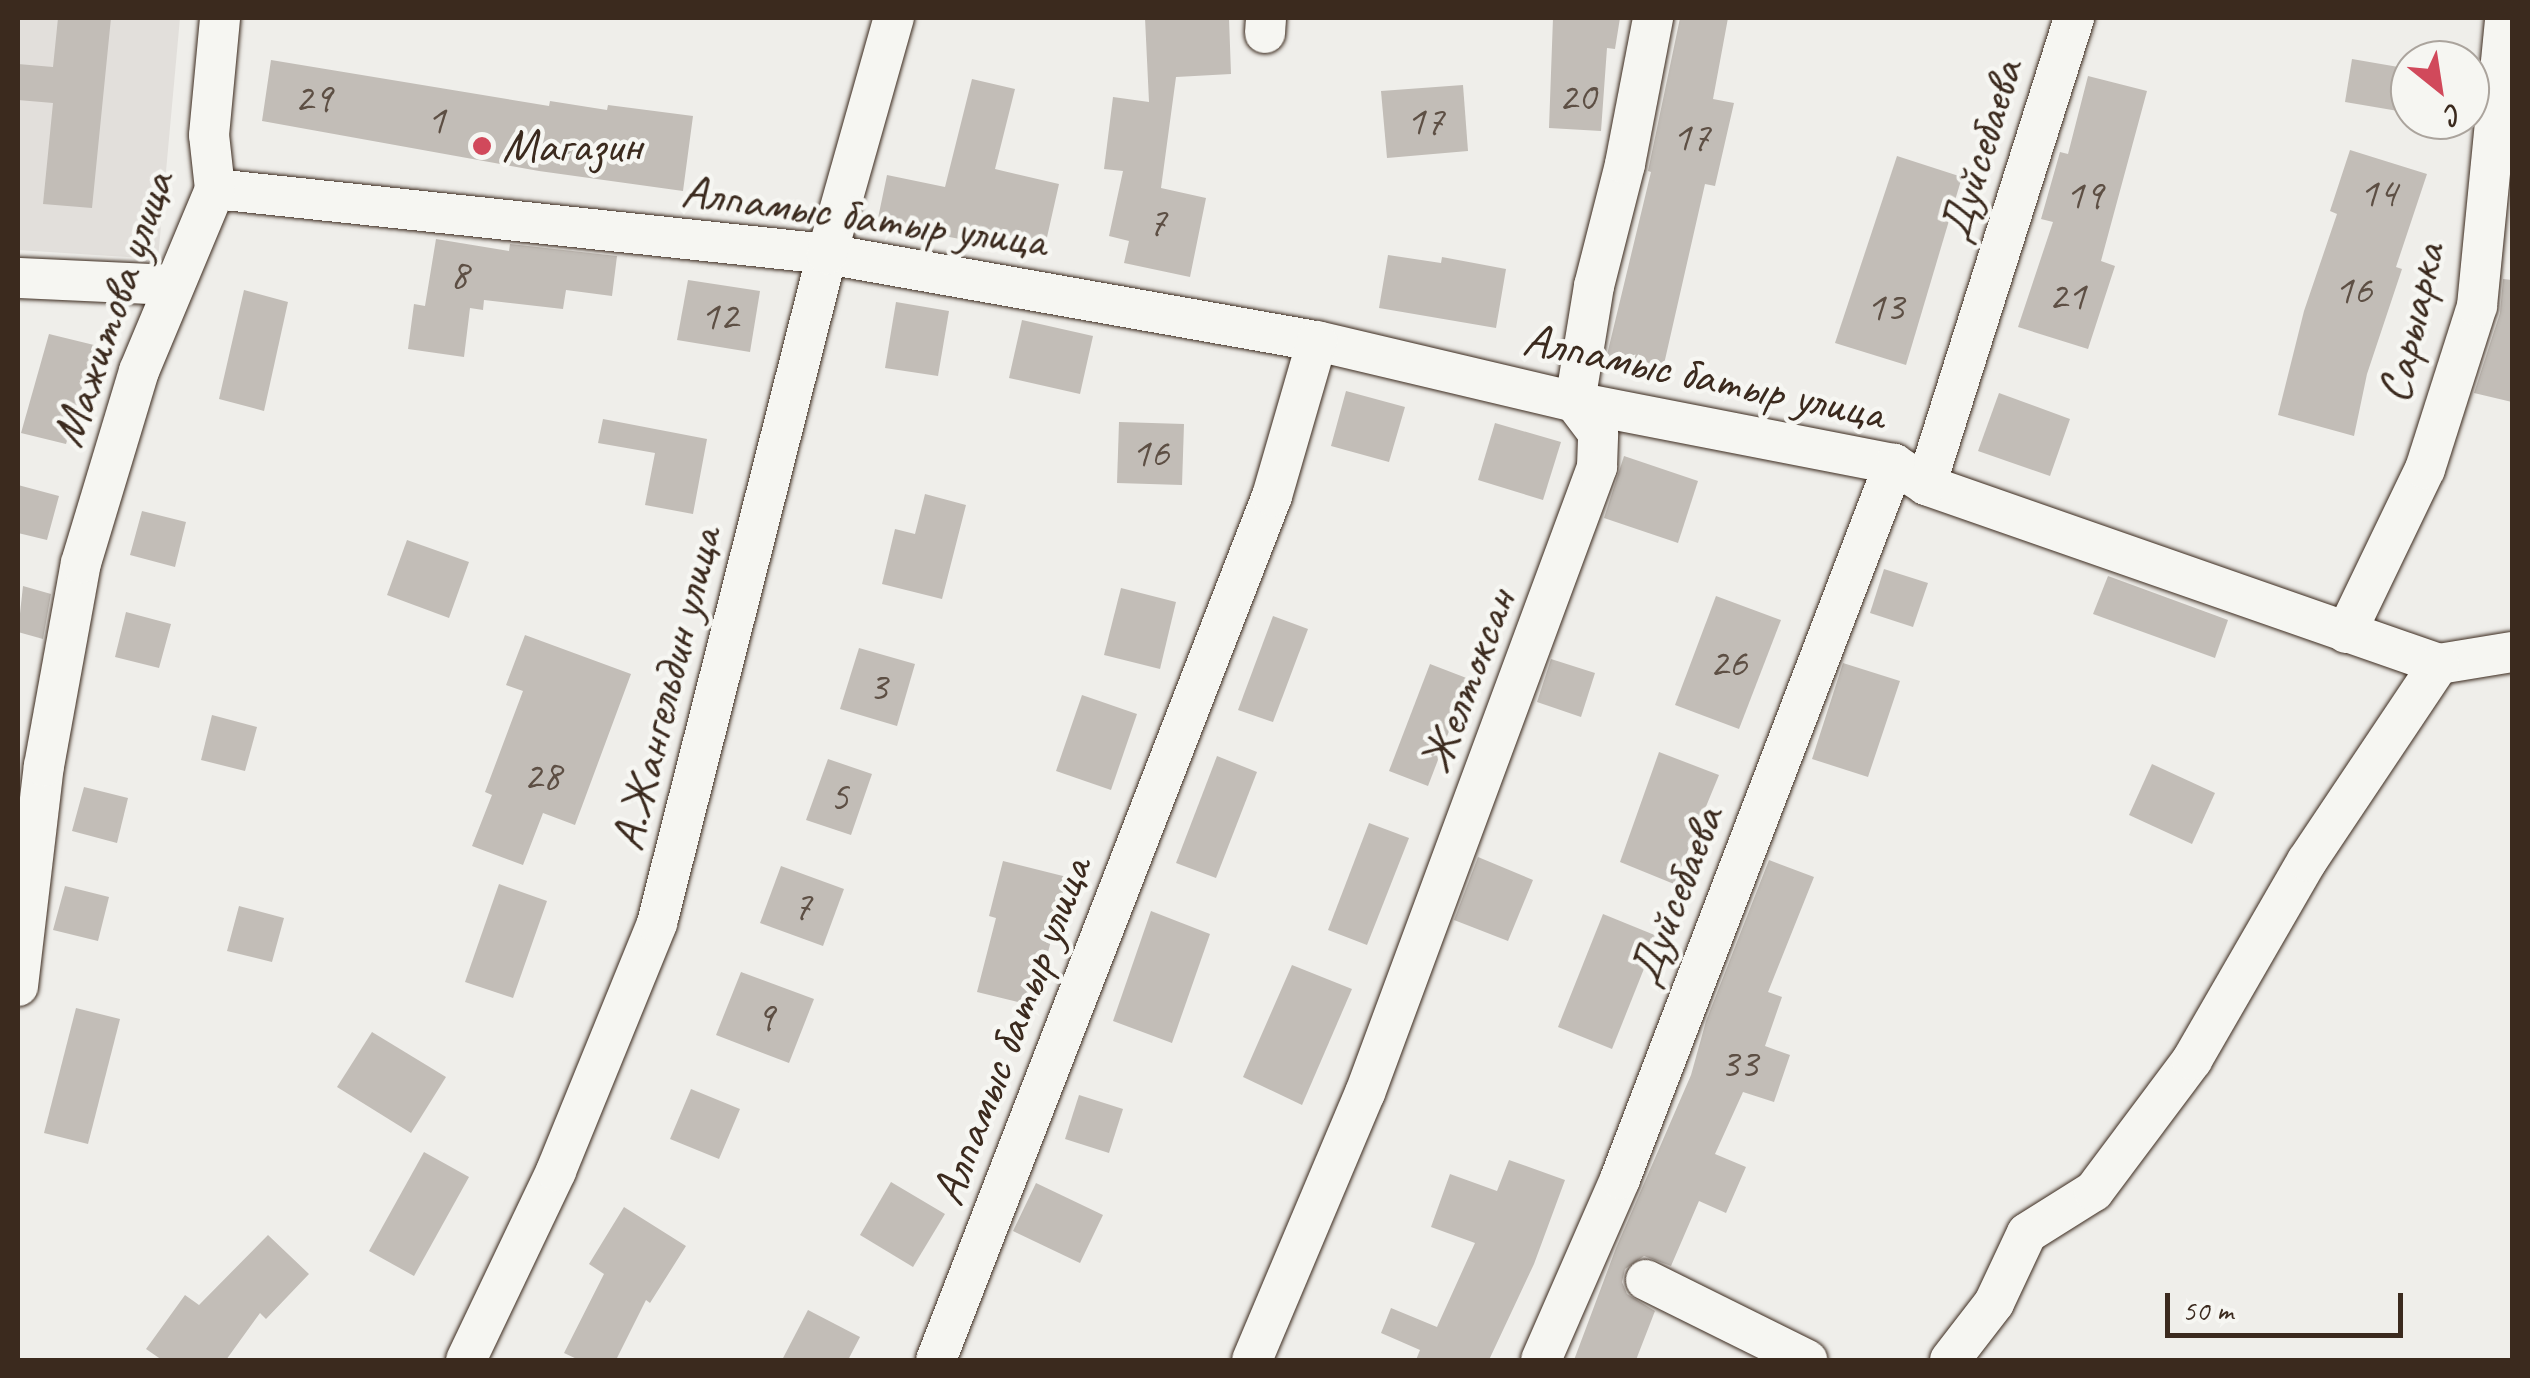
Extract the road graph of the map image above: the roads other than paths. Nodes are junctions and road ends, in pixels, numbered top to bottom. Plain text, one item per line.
1 (220, 18) edge
2 (894, 18) edge
3 (1653, 18) edge
4 (2074, 18) edge
5 (2504, 18) edge
6 (215, 189) junction
7 (826, 254) junction
8 (18, 278) edge
9 (174, 285) junction
10 (1317, 341) junction
11 (1575, 402) junction
12 (1910, 475) junction
13 (2346, 633) junction
14 (2512, 652) edge
15 (2440, 664) junction
16 (18, 986) edge
17 (1646, 1280) dead end
18 (466, 1360) edge
19 (936, 1360) edge
20 (1252, 1360) edge
21 (1541, 1360) edge
22 (1807, 1360) edge
23 (1950, 1360) edge

1 - 6 street, Мажитова улица
2 - 7 street, А.Жангельдин улица
3 - 11 street
4 - 12 street, Дуйсебаева
5 - 13 street, Сарыарка
6 - 7 street, Алпамыс батыр улица
6 - 9 street, Мажитова улица
7 - 10 street, Алпамыс батыр улица
7 - 18 street, А.Жангельдин улица
8 - 9 street
9 - 16 street, Мажитова улица
10 - 11 street, Алпамыс батыр улица
10 - 19 street, Алпамыс батыр улица
11 - 12 street, Алпамыс батыр улица
11 - 20 street, Желтоксан
12 - 13 street, Алпамыс батыр улица
12 - 21 street, Дуйсебаева
13 - 15 street, Алпамыс батыр улица
14 - 15 street
15 - 23 street
17 - 22 street

